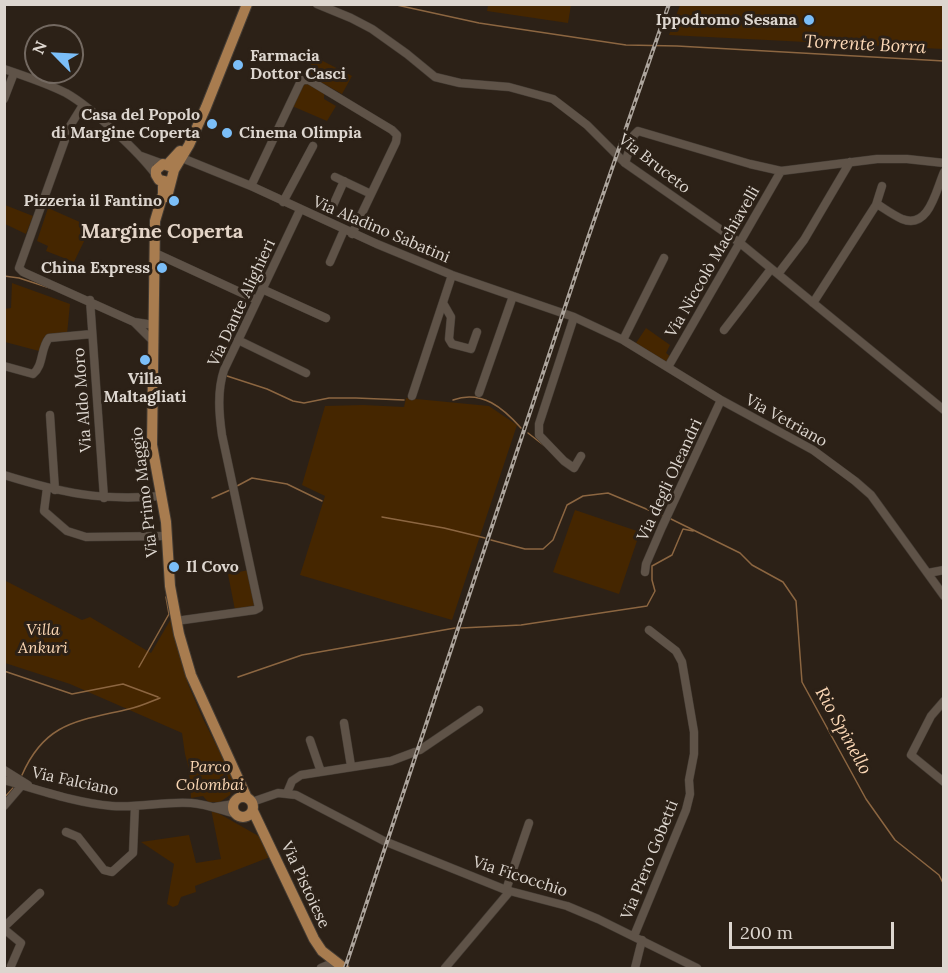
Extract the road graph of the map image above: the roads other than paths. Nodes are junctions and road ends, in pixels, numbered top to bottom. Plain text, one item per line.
1 (241, 4) edge
2 (247, 4) edge
3 (317, 4) edge
4 (4, 69) edge
5 (14, 73) junction
6 (4, 99) edge
7 (82, 105) junction
8 (313, 147) dead end
9 (140, 156) junction
10 (182, 158) junction
11 (850, 162) junction
12 (625, 163) junction
13 (944, 163) edge
14 (782, 171) junction
15 (166, 172) junction
16 (944, 172) edge
17 (335, 177) dead end
18 (344, 182) junction
19 (251, 186) junction
20 (882, 186) dead end
21 (371, 194) junction
22 (283, 202) junction
23 (877, 204) junction
24 (300, 210) junction
25 (331, 210) dead end
26 (348, 232) junction
27 (740, 243) junction
28 (155, 253) junction
29 (664, 258) dead end
30 (330, 262) dead end
31 (775, 272) junction
32 (452, 274) junction
33 (262, 289) junction
34 (513, 296) junction
35 (90, 300) junction
36 (257, 300) junction
37 (442, 303) junction
38 (813, 303) junction
39 (574, 317) junction
40 (326, 318) dead end
41 (134, 322) junction
42 (154, 325) junction
43 (724, 330) dead end
44 (477, 332) dead end
45 (92, 334) junction
46 (238, 340) junction
47 (623, 340) junction
48 (154, 342) junction
49 (4, 366) edge
50 (668, 368) junction
51 (306, 373) dead end
52 (479, 393) dead end
53 (412, 396) dead end
54 (721, 400) junction
55 (944, 410) edge
56 (50, 415) dead end
57 (581, 456) dead end
58 (4, 475) edge
59 (51, 489) junction
60 (161, 496) junction
61 (104, 498) junction
62 (167, 536) junction
63 (944, 570) edge
64 (645, 572) dead end
65 (928, 573) junction
66 (944, 596) edge
67 (176, 621) junction
68 (649, 630) dead end
69 (944, 701) edge
70 (479, 710) dead end
71 (344, 723) dead end
72 (310, 740) dead end
73 (351, 766) junction
74 (4, 770) edge
75 (321, 772) junction
76 (4, 780) edge
77 (944, 782) edge
78 (22, 785) junction
79 (32, 788) junction
80 (287, 793) junction
81 (4, 806) edge
82 (135, 806) junction
83 (243, 806) junction
84 (529, 823) dead end
85 (66, 832) dead end
86 (508, 891) junction
87 (40, 893) dead end
88 (4, 928) edge
89 (638, 938) junction
90 (340, 965) edge
91 (11, 966) dead end
92 (321, 968) edge
93 (445, 969) edge
94 (635, 969) edge
95 (698, 969) edge

1 - 15 main road
2 - 10 main road
3 - 12 street, Via Bruceto
4 - 5 street
5 - 6 street
5 - 7 street
7 - 9 street
7 - 35 street
8 - 22 street
9 - 15 street
9 - 15 street
10 - 15 main road
10 - 19 street, Via Aladino Sabatini
11 - 13 street
11 - 14 street
11 - 31 street
12 - 14 street
12 - 27 street, Via Bruceto
14 - 27 street, Via Niccolò Machiavelli
15 - 28 main road, Via Primo Maggio
16 - 23 street
17 - 18 street
18 - 21 street
18 - 25 street
19 - 21 street
19 - 22 street, Via Aladino Sabatini
20 - 23 street
21 - 26 street
22 - 24 street, Via Aladino Sabatini
23 - 38 street
24 - 26 street, Via Aladino Sabatini
24 - 33 street, Via Dante Alighieri
26 - 30 street
26 - 32 street, Via Aladino Sabatini
27 - 31 street, Via Bruceto
27 - 50 street, Via Niccolò Machiavelli
28 - 36 street
28 - 42 main road, Via Primo Maggio
29 - 47 street
31 - 38 street, Via Bruceto
31 - 43 street
32 - 34 street, Via Aladino Sabatini
32 - 37 street
33 - 36 street, Via Dante Alighieri
33 - 40 street
34 - 39 street, Via Aladino Sabatini
34 - 52 street
35 - 41 street
35 - 45 street, Via Aldo Moro
36 - 46 street, Via Dante Alighieri
37 - 44 street
37 - 53 street
38 - 55 street, Via Bruceto
39 - 47 street, Via Vetriano
39 - 57 street
41 - 42 street
41 - 48 street
42 - 48 main road, Via Primo Maggio
45 - 49 street
45 - 61 street, Via Aldo Moro
46 - 51 street
46 - 67 street, Via Dante Alighieri
47 - 50 street, Via Vetriano
48 - 60 main road, Via Primo Maggio
50 - 54 street, Via Vetriano
54 - 64 street, Via degli Oleandri
54 - 65 street, Via Vetriano
56 - 59 street
58 - 59 street
59 - 61 street
59 - 62 street
60 - 61 street
60 - 62 main road, Via Primo Maggio
62 - 67 main road, Via Primo Maggio
63 - 65 street
65 - 66 street, Via Vetriano
67 - 83 main road, Via Primo Maggio
68 - 89 street, Via Piero Gobetti
69 - 77 street
70 - 73 street
71 - 73 street
72 - 75 street
73 - 75 street
74 - 79 street
75 - 80 street
76 - 78 street, Via Falciano
78 - 79 street, Via Falciano
78 - 81 street
79 - 82 street, Via Falciano
80 - 83 street
80 - 86 street, Via Ficocchio
82 - 83 street, Via Falciano
82 - 85 street
83 - 90 main road, Via Pistoiese
84 - 86 street
86 - 89 street, Via Ficocchio
86 - 93 street
87 - 88 street
88 - 91 street
89 - 94 street
89 - 95 street, Via Ficocchio
90 - 92 street

